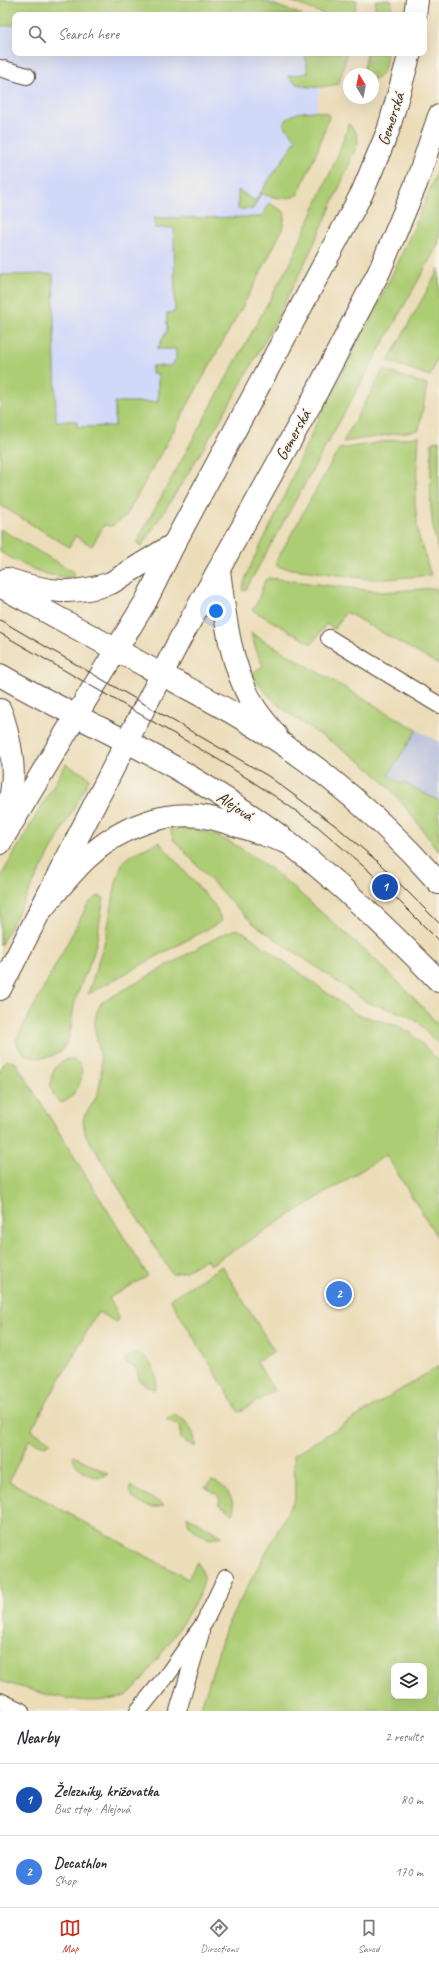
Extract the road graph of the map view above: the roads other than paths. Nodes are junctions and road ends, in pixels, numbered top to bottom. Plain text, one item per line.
1 (417, 0) edge
2 (415, 12) edge
3 (409, 56) edge
4 (0, 68) edge
5 (27, 76) dead end
6 (439, 116) edge
7 (174, 544) junction
8 (218, 570) junction
9 (0, 576) edge
10 (0, 586) edge
11 (329, 638) dead end
12 (116, 650) junction
13 (162, 674) junction
14 (0, 675) edge
15 (439, 705) edge
16 (0, 710) edge
17 (76, 716) junction
18 (126, 743) junction
19 (282, 744) junction
20 (0, 831) edge
21 (0, 843) edge
22 (289, 843) junction
23 (439, 884) edge
24 (42, 908) junction
25 (439, 982) edge
26 (0, 989) edge
27 (226, 1578) dead end
28 (204, 1623) junction
29 (0, 1701) edge
30 (21, 1711) edge
31 (138, 1711) edge
32 (178, 1711) edge

1 - 2 street
3 - 7 street, Gemerská
4 - 5 lane
6 - 8 street, Gemerská
7 - 9 street, Gemerská
7 - 12 street, Gemerská
8 - 13 street, Gemerská
8 - 19 street
10 - 12 street
11 - 15 lane
12 - 13 street
12 - 17 street, Gemerská
13 - 18 street, Gemerská
13 - 19 street
14 - 17 street, Alejová
16 - 20 street
17 - 18 street, Alejová
17 - 21 street, Gemerská
18 - 22 street, Alejová
18 - 24 street, Gemerská
19 - 23 street
22 - 24 street
22 - 25 street, Alejová
24 - 26 street
27 - 28 lane
28 - 31 lane
28 - 32 lane
29 - 30 lane

